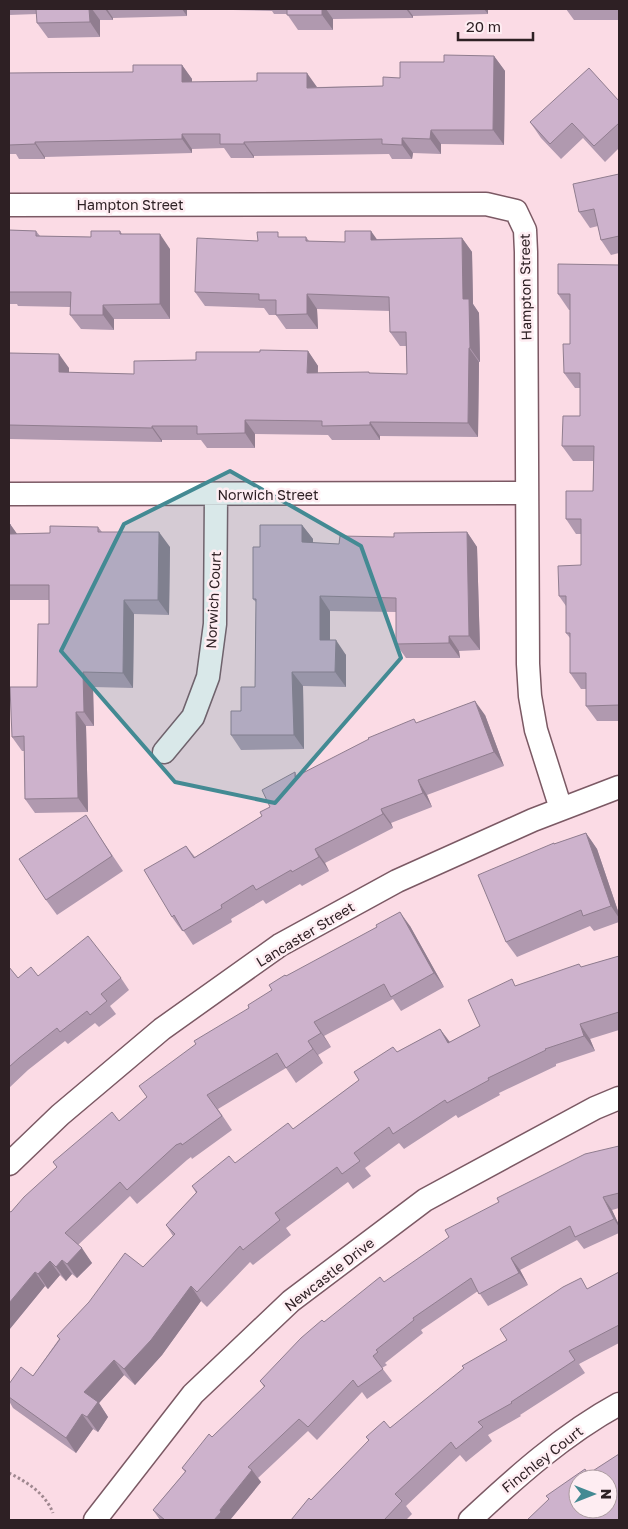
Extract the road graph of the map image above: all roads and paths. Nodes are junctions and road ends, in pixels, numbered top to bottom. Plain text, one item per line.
1 (9, 205) edge
2 (527, 493) junction
3 (9, 494) edge
4 (216, 494) junction
5 (164, 752) dead end
6 (619, 787) edge
7 (561, 809) junction
8 (619, 1098) edge
9 (9, 1164) edge
10 (619, 1404) edge
11 (9, 1473) edge
12 (53, 1512) dead end
13 (95, 1520) edge
14 (470, 1520) edge

1 - 2 street, Hampton Street
2 - 4 street, Norwich Street
2 - 7 street, Hampton Street
3 - 4 street, Norwich Street
4 - 5 street, Norwich Court
6 - 7 street, Lancaster Street
7 - 9 street, Lancaster Street
8 - 13 street, Newcastle Drive
10 - 14 street, Finchley Court
11 - 12 path

